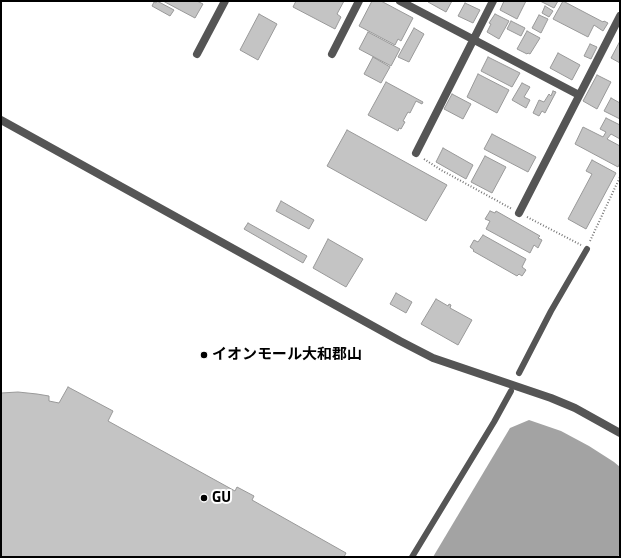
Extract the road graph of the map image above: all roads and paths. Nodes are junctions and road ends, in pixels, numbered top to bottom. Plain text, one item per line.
1 (226, 1) edge
2 (359, 1) edge
3 (400, 1) edge
4 (493, 1) edge
5 (620, 16) edge
6 (473, 39) junction
7 (197, 54) dead end
8 (332, 54) dead end
9 (579, 95) junction
10 (1, 120) edge
11 (416, 153) joint
12 (620, 177) edge
13 (519, 213) junction
14 (587, 249) junction
15 (519, 373) dead end
16 (510, 391) dead end
17 (620, 433) edge
18 (412, 557) edge

1 - 7 street
2 - 8 street
3 - 6 street
4 - 6 street
5 - 9 street
6 - 9 street
6 - 11 street
9 - 13 street
10 - 17 street
11 - 13 path
12 - 14 path
13 - 14 path
14 - 15 lane
16 - 18 lane

